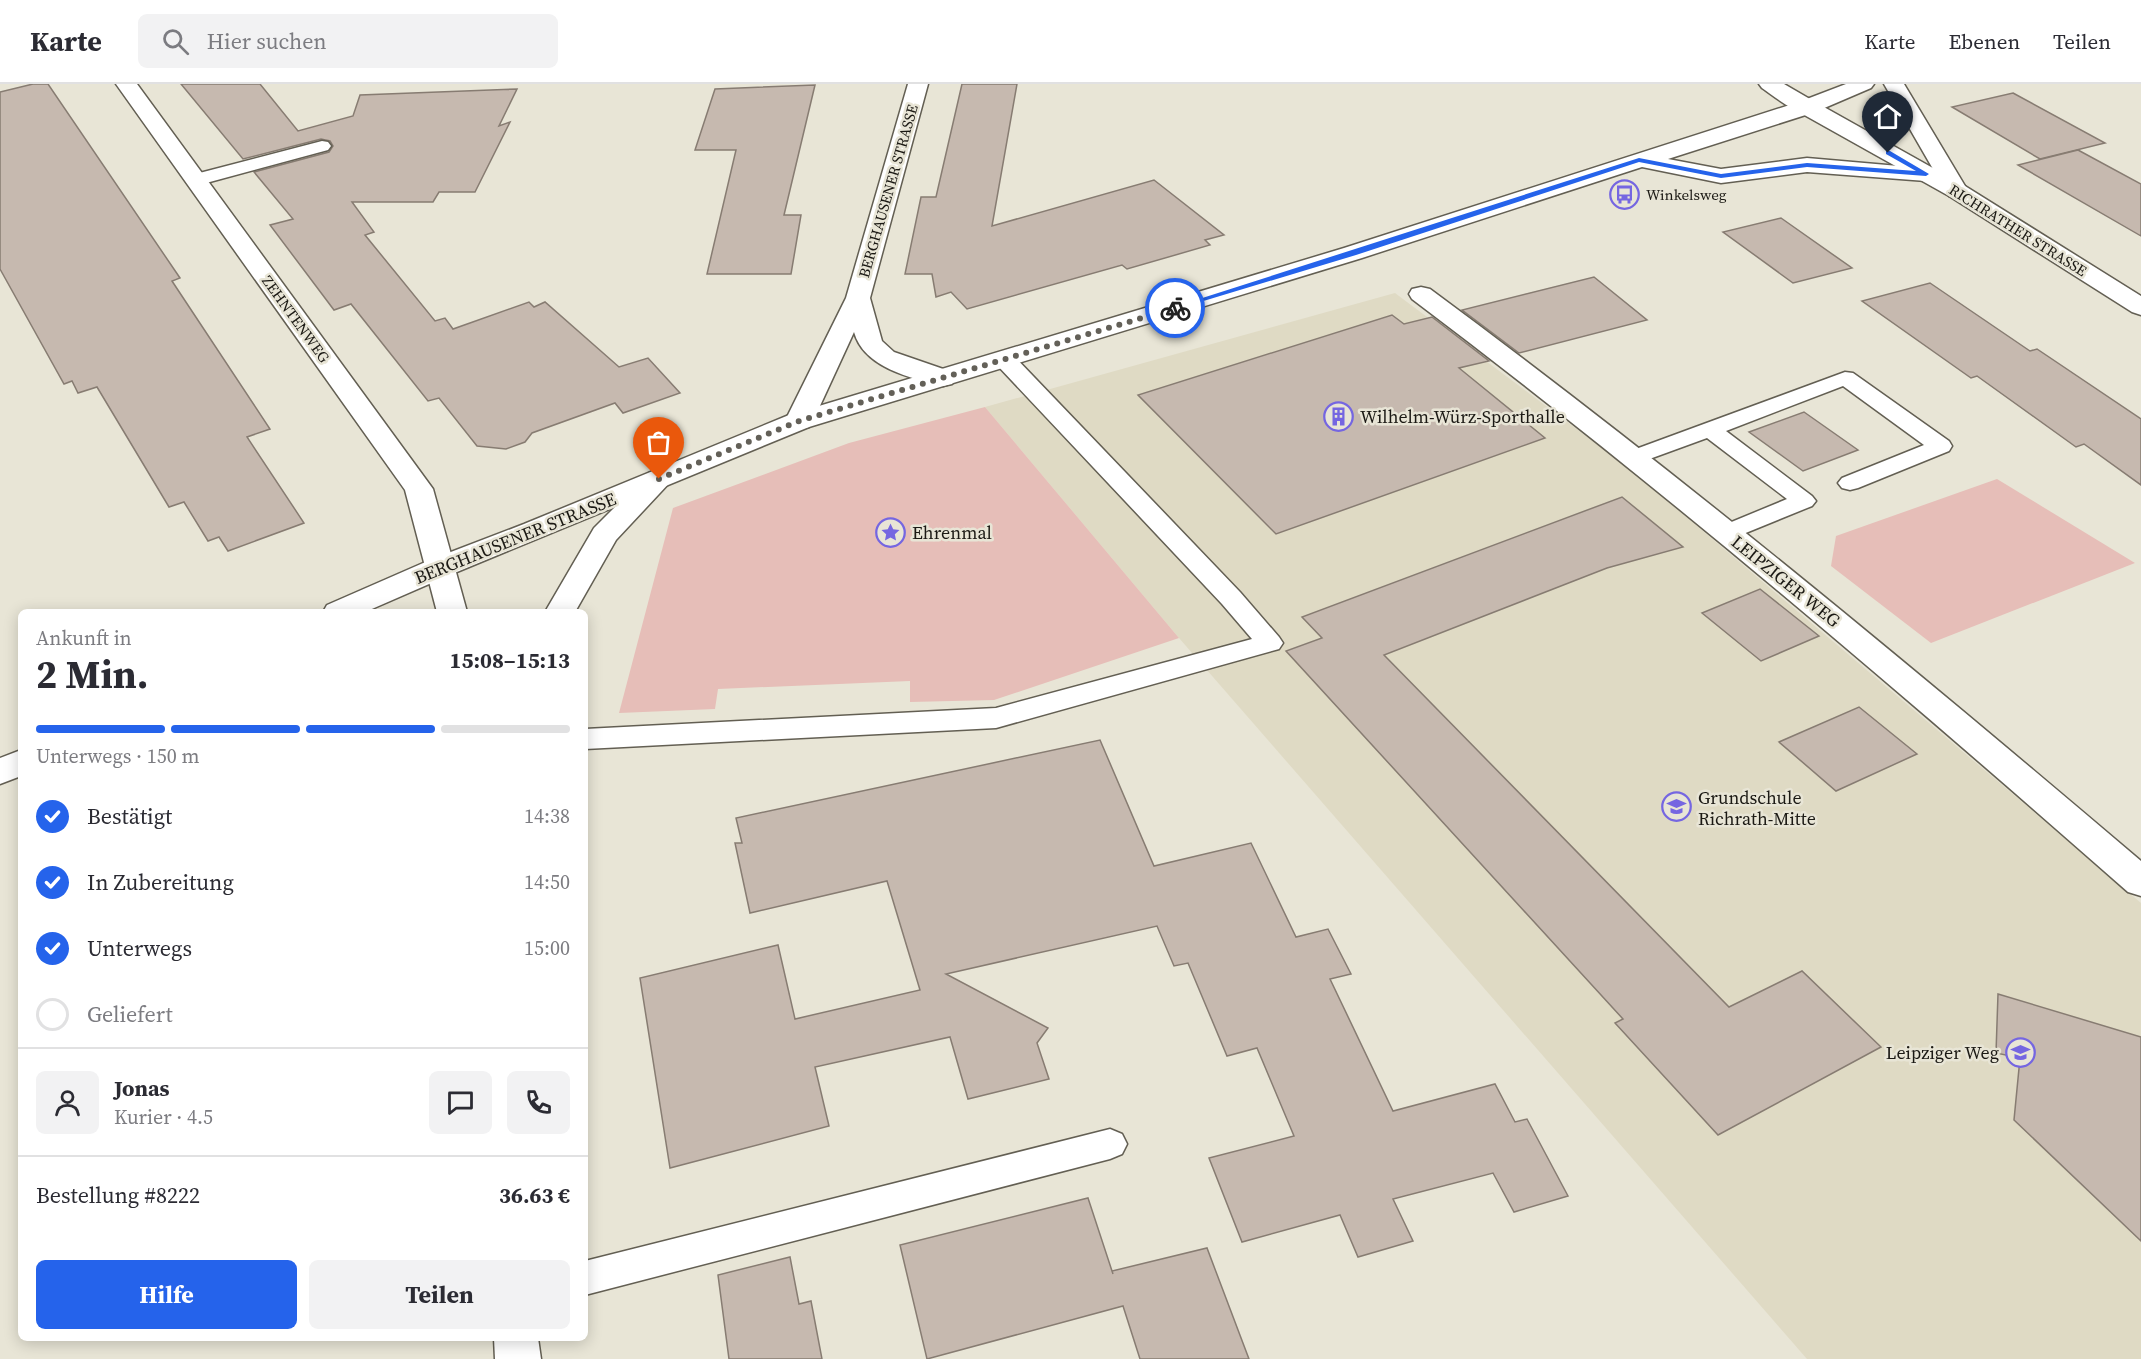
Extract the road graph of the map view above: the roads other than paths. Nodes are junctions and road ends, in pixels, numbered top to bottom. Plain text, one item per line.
1 (126, 84) edge
2 (918, 84) edge
3 (1769, 84) edge
4 (1864, 84) edge
5 (1894, 84) edge
6 (1807, 107) junction
7 (322, 146) dead end
8 (1639, 160) junction
9 (1926, 174) junction
10 (195, 180) junction
11 (1957, 191) junction
12 (1421, 294) dead end
13 (858, 298) junction
14 (2141, 307) edge
15 (1005, 360) junction
16 (944, 378) junction
17 (799, 421) junction
18 (1710, 429) junction
19 (1633, 458) junction
20 (659, 479) junction
21 (1850, 483) dead end
22 (1726, 532) junction
23 (441, 567) junction
24 (345, 609) edge
25 (451, 609) edge
26 (561, 609) edge
27 (588, 739) edge
28 (18, 763) edge
29 (0, 772) edge
30 (2141, 882) edge
31 (1110, 1144) dead end
32 (588, 1277) edge
33 (516, 1341) edge
34 (518, 1359) edge

1 - 10 street, ZEHNTENWEG
2 - 13 street, BERGHAUSENER STRASSE
3 - 6 street, RICHRATHER STRASSE
4 - 6 street
5 - 11 street
6 - 8 street
6 - 9 street, RICHRATHER STRASSE
7 - 10 lane
8 - 9 street
8 - 15 street
9 - 11 street, RICHRATHER STRASSE
10 - 23 street, ZEHNTENWEG
11 - 14 street, RICHRATHER STRASSE
12 - 19 street, LEIPZIGER WEG
13 - 16 street, BERGHAUSENER STRASSE
13 - 17 street, BERGHAUSENER STRASSE
15 - 16 street
15 - 27 lane
16 - 17 street
17 - 20 street, BERGHAUSENER STRASSE
18 - 19 lane
18 - 21 lane
18 - 22 lane
19 - 22 street, LEIPZIGER WEG
20 - 23 street, BERGHAUSENER STRASSE
20 - 26 street
22 - 30 street, LEIPZIGER WEG
23 - 24 street, BERGHAUSENER STRASSE
23 - 25 street, ZEHNTENWEG
28 - 29 street
31 - 32 lane
33 - 34 street

